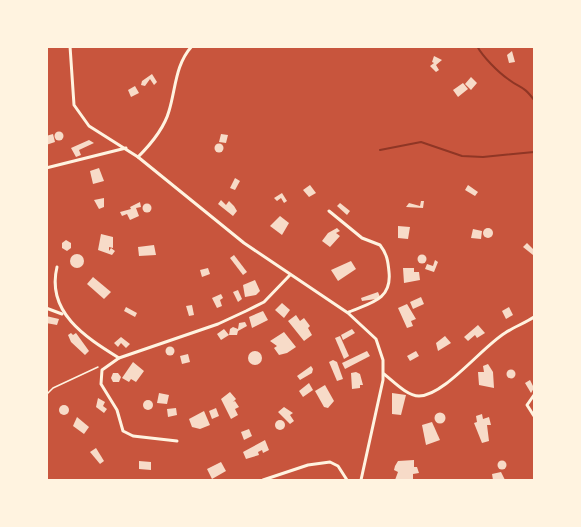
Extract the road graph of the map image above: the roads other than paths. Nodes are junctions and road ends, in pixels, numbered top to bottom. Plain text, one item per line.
1 (70, 46) edge
2 (192, 46) edge
3 (126, 148) junction
4 (138, 157) junction
5 (46, 168) edge
6 (329, 211) dead end
7 (57, 267) dead end
8 (290, 275) junction
9 (46, 308) edge
10 (348, 313) junction
11 (62, 314) junction
12 (534, 317) edge
13 (119, 358) junction
14 (384, 373) junction
15 (534, 395) edge
16 (534, 416) edge
17 (177, 441) dead end
18 (263, 480) edge
19 (347, 480) edge
20 (361, 480) edge

1 - 3 street
2 - 4 street
3 - 4 street
3 - 5 street
4 - 8 street
6 - 10 street
7 - 11 street
8 - 10 street
8 - 13 street
9 - 11 street
10 - 14 street
11 - 13 street
12 - 14 street
13 - 17 street
14 - 20 street
15 - 16 street
18 - 19 street

